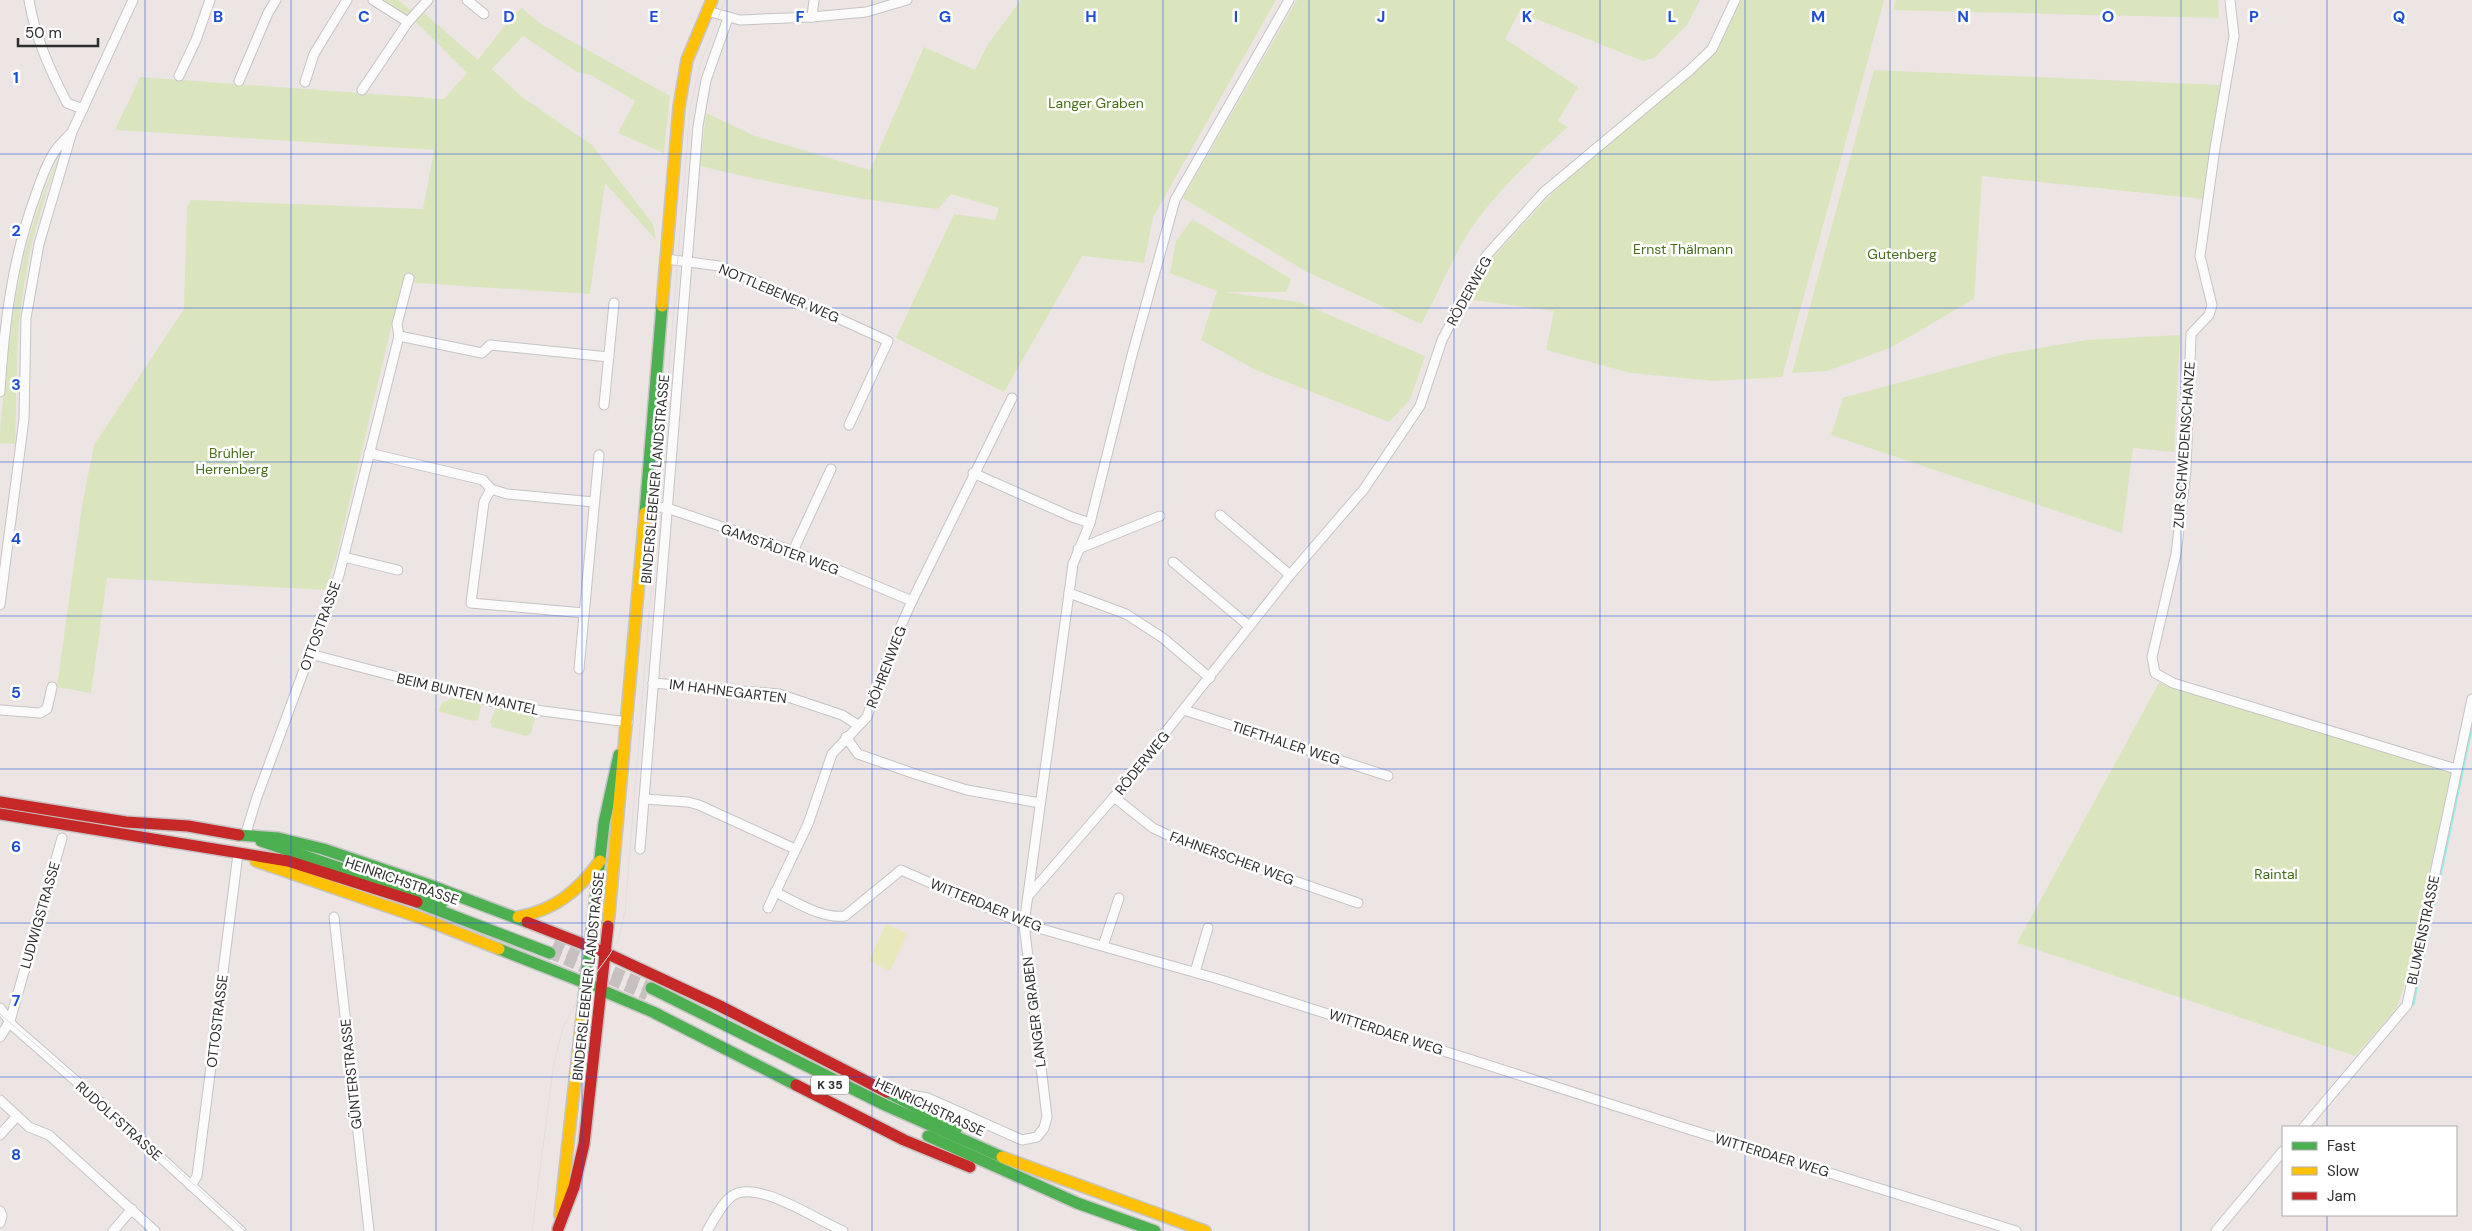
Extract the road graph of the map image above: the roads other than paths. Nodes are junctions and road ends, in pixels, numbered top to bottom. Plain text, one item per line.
1 (29, 0) edge
2 (133, 0) edge
3 (210, 0) edge
4 (276, 0) edge
5 (347, 0) edge
6 (373, 0) edge
7 (428, 0) edge
8 (467, 0) edge
9 (712, 0) edge
10 (814, 0) edge
11 (907, 0) edge
12 (1290, 0) edge
13 (1735, 0) edge
14 (2230, 0) edge
15 (707, 11) junction
16 (484, 14) dead end
17 (812, 17) junction
18 (728, 18) junction
19 (408, 22) junction
20 (180, 76) dead end
21 (240, 82) dead end
22 (305, 82) dead end
23 (362, 90) dead end
24 (83, 109) junction
25 (72, 132) junction
26 (666, 260) junction
27 (688, 262) junction
28 (409, 278) dead end
29 (614, 303) dead end
30 (399, 336) junction
31 (609, 357) junction
32 (0, 392) edge
33 (1012, 398) dead end
34 (604, 405) dead end
35 (849, 425) dead end
36 (370, 453) junction
37 (599, 455) dead end
38 (831, 469) dead end
39 (973, 473) junction
40 (491, 489) junction
41 (594, 502) junction
42 (645, 505) junction
43 (668, 508) junction
44 (1220, 515) dead end
45 (1160, 516) dead end
46 (1090, 523) junction
47 (1078, 549) junction
48 (793, 551) junction
49 (344, 558) junction
50 (1173, 562) dead end
51 (398, 570) dead end
52 (1290, 575) junction
53 (1070, 593) junction
54 (912, 601) junction
55 (0, 605) edge
56 (584, 614) junction
57 (1249, 626) junction
58 (310, 654) junction
59 (579, 669) dead end
60 (1210, 678) junction
61 (653, 683) junction
62 (52, 687) dead end
63 (2472, 699) edge
64 (0, 710) edge
65 (1184, 710) junction
66 (628, 722) junction
67 (858, 724) junction
68 (846, 737) junction
69 (2456, 769) junction
70 (1388, 776) dead end
71 (1114, 797) junction
72 (644, 800) junction
73 (0, 802) edge
74 (1040, 803) junction
75 (0, 814) edge
76 (245, 836) junction
77 (62, 838) dead end
78 (640, 849) dead end
79 (795, 849) junction
80 (238, 854) junction
81 (600, 860) junction
82 (775, 892) junction
83 (1029, 895) junction
84 (1119, 898) dead end
85 (1358, 903) dead end
86 (768, 908) dead end
87 (334, 917) dead end
88 (518, 918) junction
89 (1024, 924) junction
90 (1208, 928) dead end
91 (1103, 946) junction
92 (591, 947) junction
93 (606, 953) junction
94 (1195, 972) junction
95 (586, 984) junction
96 (601, 990) junction
97 (0, 1008) edge
98 (10, 1021) junction
99 (1, 1033) edge
100 (888, 1091) junction
101 (0, 1100) edge
102 (17, 1116) junction
103 (2305, 1126) edge
104 (0, 1135) edge
105 (2282, 1152) edge
106 (1017, 1162) junction
107 (1011, 1176) junction
108 (191, 1186) junction
109 (132, 1209) junction
110 (0, 1210) edge
111 (0, 1223) edge
112 (147, 1224) junction
113 (558, 1230) edge
114 (113, 1231) edge
115 (140, 1231) edge
116 (155, 1231) edge
117 (241, 1231) edge
118 (368, 1231) edge
119 (707, 1231) edge
120 (843, 1231) edge
121 (1155, 1231) edge
122 (1205, 1231) edge
123 (2016, 1231) edge
124 (2216, 1231) edge

1 - 24 street
2 - 24 street
3 - 20 street
4 - 21 street
5 - 22 street
6 - 19 street
7 - 19 street
8 - 16 street
9 - 15 main road, BINDERSLEBENER LANDSTRASSE
10 - 17 street
11 - 17 street
12 - 46 street, LANGER GRABEN
13 - 52 street, RÖDERWEG
14 - 69 street, ZUR SCHWEDENSCHANZE
15 - 18 street
15 - 26 main road, BINDERSLEBENER LANDSTRASSE
17 - 18 street
18 - 27 street, BINDERSLEBENER LANDSTRASSE
19 - 23 street
24 - 25 street
25 - 32 street
25 - 55 street
26 - 27 street, NOTTLEBENER WEG
26 - 42 main road, BINDERSLEBENER LANDSTRASSE
27 - 35 street, NOTTLEBENER WEG
27 - 43 street, BINDERSLEBENER LANDSTRASSE
28 - 30 street, OTTOSTRASSE
29 - 31 street
30 - 31 street
30 - 36 street, OTTOSTRASSE
31 - 34 street
33 - 39 street, RÖHRENWEG
36 - 40 street
36 - 49 street, OTTOSTRASSE
37 - 41 street
38 - 48 street
39 - 46 street
39 - 54 street, RÖHRENWEG
40 - 41 street
40 - 56 street
41 - 56 street
42 - 43 street, GAMSTÄDTER WEG
42 - 66 main road, BINDERSLEBENER LANDSTRASSE
43 - 48 street, GAMSTÄDTER WEG
43 - 61 street, BINDERSLEBENER LANDSTRASSE
44 - 52 street
45 - 47 street
46 - 47 street, LANGER GRABEN
47 - 53 street, LANGER GRABEN
48 - 54 street, GAMSTÄDTER WEG
49 - 51 street
49 - 58 street, OTTOSTRASSE
50 - 57 street
52 - 57 street, RÖDERWEG
53 - 60 street
53 - 74 street, LANGER GRABEN
54 - 67 street, RÖHRENWEG
56 - 59 street
57 - 60 street, RÖDERWEG
58 - 66 street, BEIM BUNTEN MANTEL
58 - 76 street, OTTOSTRASSE
60 - 65 street, RÖDERWEG
61 - 67 street, IM HAHNEGARTEN
61 - 72 street, BINDERSLEBENER LANDSTRASSE
62 - 64 street
63 - 69 street, BLUMENSTRASSE
65 - 70 street, TIEFTHALER WEG
65 - 71 street, RÖDERWEG
66 - 81 main road, BINDERSLEBENER LANDSTRASSE
66 - 93 main road, BINDERSLEBENER LANDSTRASSE
67 - 68 street, RÖHRENWEG
68 - 74 street
68 - 79 street, RÖHRENWEG
69 - 103 street, BLUMENSTRASSE
71 - 83 street, RÖDERWEG
71 - 85 street, FAHNERSCHER WEG
72 - 78 street, BINDERSLEBENER LANDSTRASSE
72 - 79 street
73 - 76 main road, HEINRICHSTRASSE / K 35
74 - 83 street, LANGER GRABEN
75 - 80 main road, HEINRICHSTRASSE / K 35
76 - 80 main road, HEINRICHSTRASSE / K 35
76 - 88 main road, HEINRICHSTRASSE / K 35
77 - 98 street, LUDWIGSTRASSE
79 - 82 street, RÖHRENWEG
80 - 95 main road, HEINRICHSTRASSE / K 35
80 - 108 street, OTTOSTRASSE
81 - 88 main road
81 - 92 main road, BINDERSLEBENER LANDSTRASSE
82 - 86 street, RÖHRENWEG
82 - 89 street, WITTERDAER WEG
83 - 89 street, LANGER GRABEN
84 - 91 street
87 - 118 street, GÜNTERSTRASSE
88 - 92 main road, HEINRICHSTRASSE / K 35
89 - 91 street, WITTERDAER WEG
89 - 100 street, LANGER GRABEN
90 - 94 street
91 - 94 street, WITTERDAER WEG
92 - 93 main road, HEINRICHSTRASSE / K 35
92 - 95 main road, BINDERSLEBENER LANDSTRASSE
93 - 96 main road, BINDERSLEBENER LANDSTRASSE
93 - 100 main road, K 35
94 - 123 street, WITTERDAER WEG
95 - 96 main road, K 35
95 - 113 main road, BINDERSLEBENER LANDSTRASSE
96 - 107 main road, K 35
96 - 113 main road, BINDERSLEBENER LANDSTRASSE
97 - 98 street, RUDOLFSTRASSE
98 - 99 street, LUDWIGSTRASSE
98 - 108 street, RUDOLFSTRASSE
100 - 106 main road, K 35
101 - 102 street
102 - 104 street
102 - 109 street
105 - 124 street
106 - 107 main road, HEINRICHSTRASSE / K 35
106 - 122 main road, HEINRICHSTRASSE / K 35
107 - 121 main road, HEINRICHSTRASSE / K 35
108 - 117 street, RUDOLFSTRASSE
109 - 112 street
109 - 114 street
110 - 111 street
112 - 115 street
112 - 116 street
119 - 120 street

